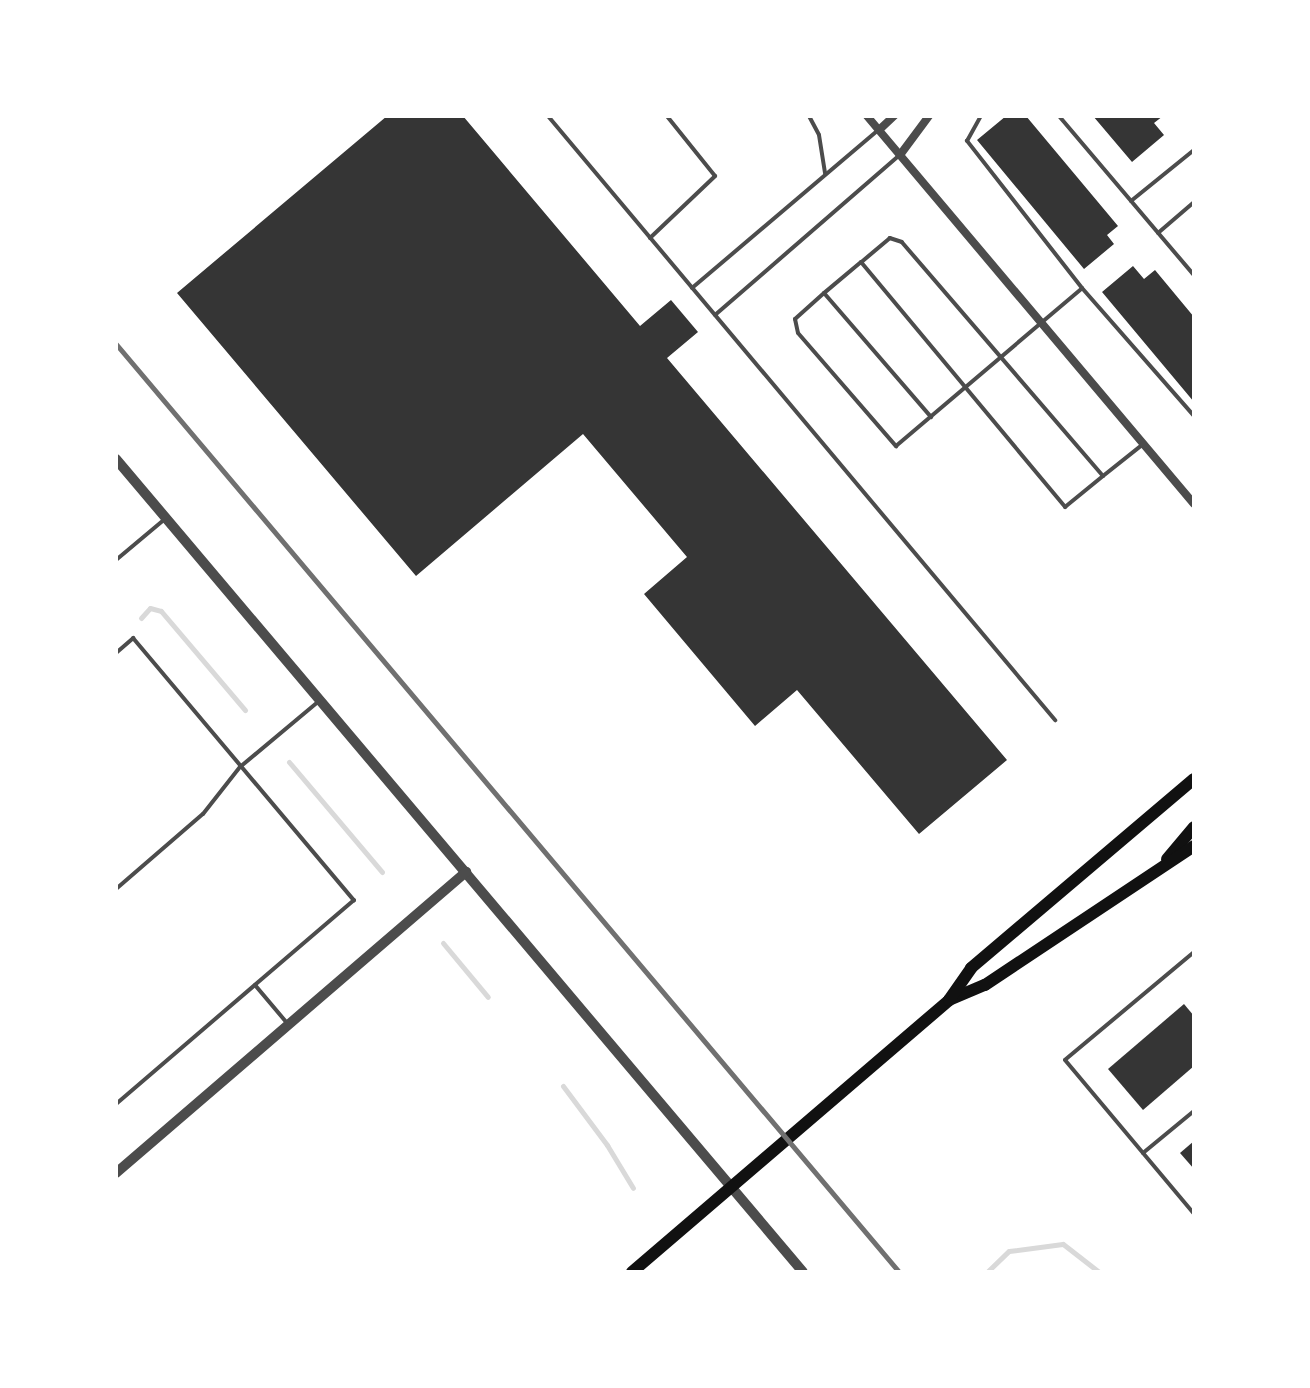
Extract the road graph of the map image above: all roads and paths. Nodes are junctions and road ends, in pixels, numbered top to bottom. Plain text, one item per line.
1 (548, 116) edge
2 (667, 116) edge
3 (809, 116) edge
4 (867, 116) edge
5 (894, 116) edge
6 (929, 116) edge
7 (981, 116) edge
8 (1059, 116) edge
9 (879, 130) junction
10 (1194, 150) edge
11 (900, 155) junction
12 (825, 175) junction
13 (1131, 201) junction
14 (1194, 202) edge
15 (1158, 233) junction
16 (650, 238) junction
17 (861, 262) junction
18 (1194, 275) edge
19 (692, 288) junction
20 (1082, 288) junction
21 (824, 293) junction
22 (715, 315) junction
23 (1042, 323) junction
24 (1000, 358) junction
25 (966, 387) junction
26 (1194, 416) edge
27 (931, 417) junction
28 (1143, 444) junction
29 (116, 459) edge
30 (1103, 476) junction
31 (1194, 504) edge
32 (166, 518) junction
33 (116, 560) edge
34 (116, 653) edge
35 (320, 700) junction
36 (1055, 720) dead end
37 (240, 767) junction
38 (1194, 779) edge
39 (1194, 827) edge
40 (1194, 846) edge
41 (466, 872) junction
42 (1155, 874) junction
43 (116, 889) edge
44 (1194, 952) edge
45 (255, 985) junction
46 (949, 1000) junction
47 (288, 1025) junction
48 (116, 1104) edge
49 (1194, 1111) edge
50 (1143, 1153) junction
51 (116, 1173) edge
52 (1194, 1214) edge
53 (632, 1272) edge
54 (803, 1272) edge

1 - 16 lane
2 - 16 lane
3 - 12 lane
4 - 9 street
5 - 9 street
6 - 11 street
7 - 20 lane
8 - 13 lane
9 - 11 street
9 - 12 lane
10 - 13 lane
11 - 22 lane
11 - 23 street
12 - 19 lane
13 - 15 lane
14 - 15 lane
15 - 18 lane
16 - 19 lane
17 - 21 lane
17 - 24 lane
17 - 25 lane
19 - 22 lane
20 - 23 lane
20 - 26 lane
21 - 27 lane
21 - 27 lane
22 - 36 lane
23 - 24 lane
23 - 28 street
24 - 25 lane
24 - 30 lane
25 - 27 lane
25 - 30 lane
28 - 30 lane
28 - 31 street
29 - 32 street
32 - 33 lane
32 - 35 street
34 - 37 lane
35 - 37 lane
35 - 41 street
37 - 43 lane
37 - 45 lane
38 - 46 main road
39 - 42 main road
40 - 42 main road
41 - 47 street
41 - 54 street
42 - 46 main road
44 - 50 lane
45 - 47 lane
45 - 48 lane
46 - 53 main road
47 - 51 street
49 - 50 lane
50 - 52 lane

